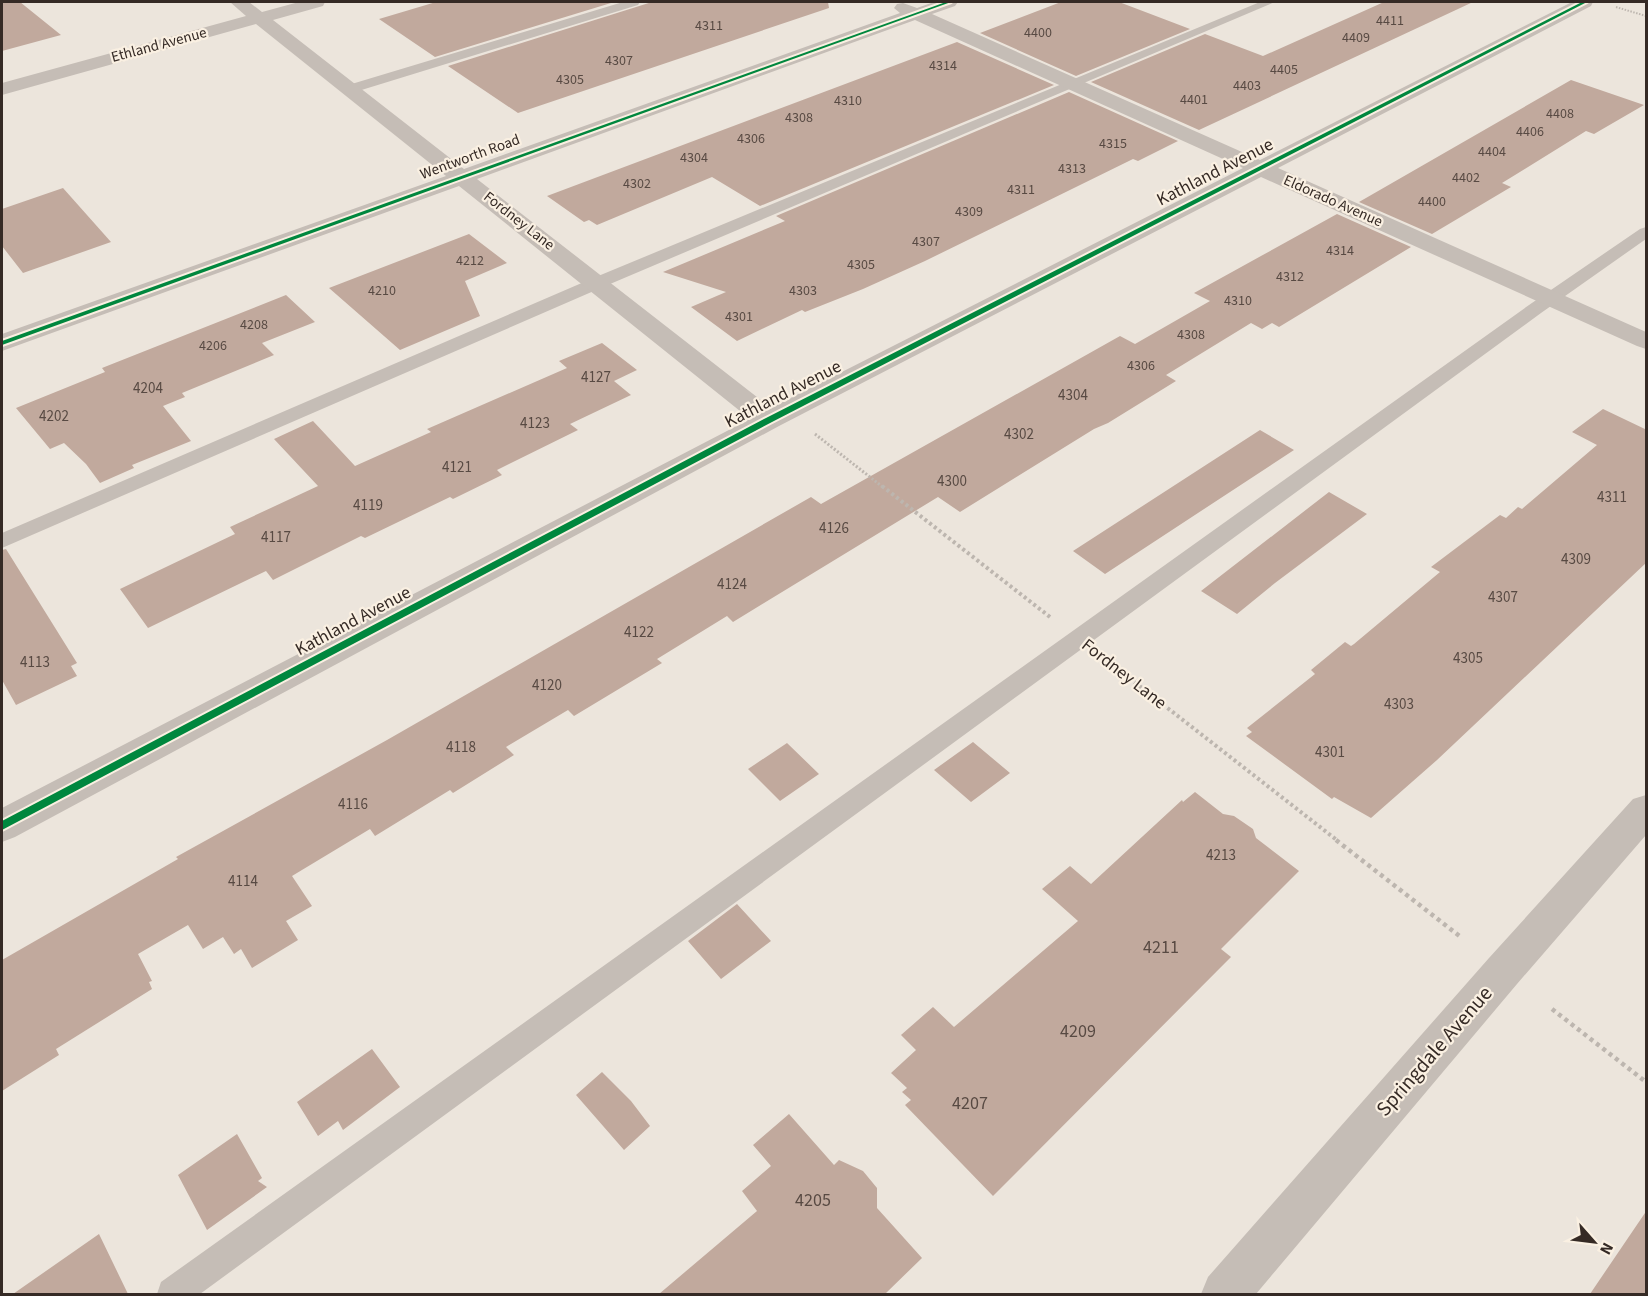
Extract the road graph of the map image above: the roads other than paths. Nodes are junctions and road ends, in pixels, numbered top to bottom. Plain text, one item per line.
1 (239, 2) edge
2 (317, 2) edge
3 (634, 2) edge
4 (888, 2) edge
5 (949, 2) edge
6 (1269, 2) edge
7 (1585, 2) edge
8 (915, 14) junction
9 (259, 17) junction
10 (1072, 84) junction
11 (2, 89) edge
12 (351, 89) junction
13 (1260, 168) junction
14 (461, 176) junction
15 (1647, 232) edge
16 (597, 284) junction
17 (1550, 298) junction
18 (1647, 341) edge
19 (2, 343) edge
20 (777, 416) junction
21 (2, 541) edge
22 (1647, 810) edge
23 (2, 826) edge
24 (173, 1294) edge
25 (1225, 1294) edge

1 - 9 street, Fordney Lane
2 - 9 street, Ethland Avenue
3 - 12 lane
4 - 8 street, Eldorado Avenue
5 - 8 street, Wentworth Road
6 - 10 lane
7 - 13 street, Kathland Avenue
8 - 10 street, Eldorado Avenue
8 - 14 street, Wentworth Road
9 - 11 street, Ethland Avenue
9 - 12 street, Fordney Lane
10 - 13 street, Eldorado Avenue
10 - 16 lane
12 - 14 street, Fordney Lane
13 - 17 street, Eldorado Avenue
13 - 20 street, Kathland Avenue
14 - 16 street, Fordney Lane
14 - 19 street, Wentworth Road
15 - 17 lane
16 - 20 street, Fordney Lane
16 - 21 lane
17 - 18 street, Eldorado Avenue
17 - 24 lane
20 - 23 street, Kathland Avenue
22 - 25 street, Springdale Avenue

